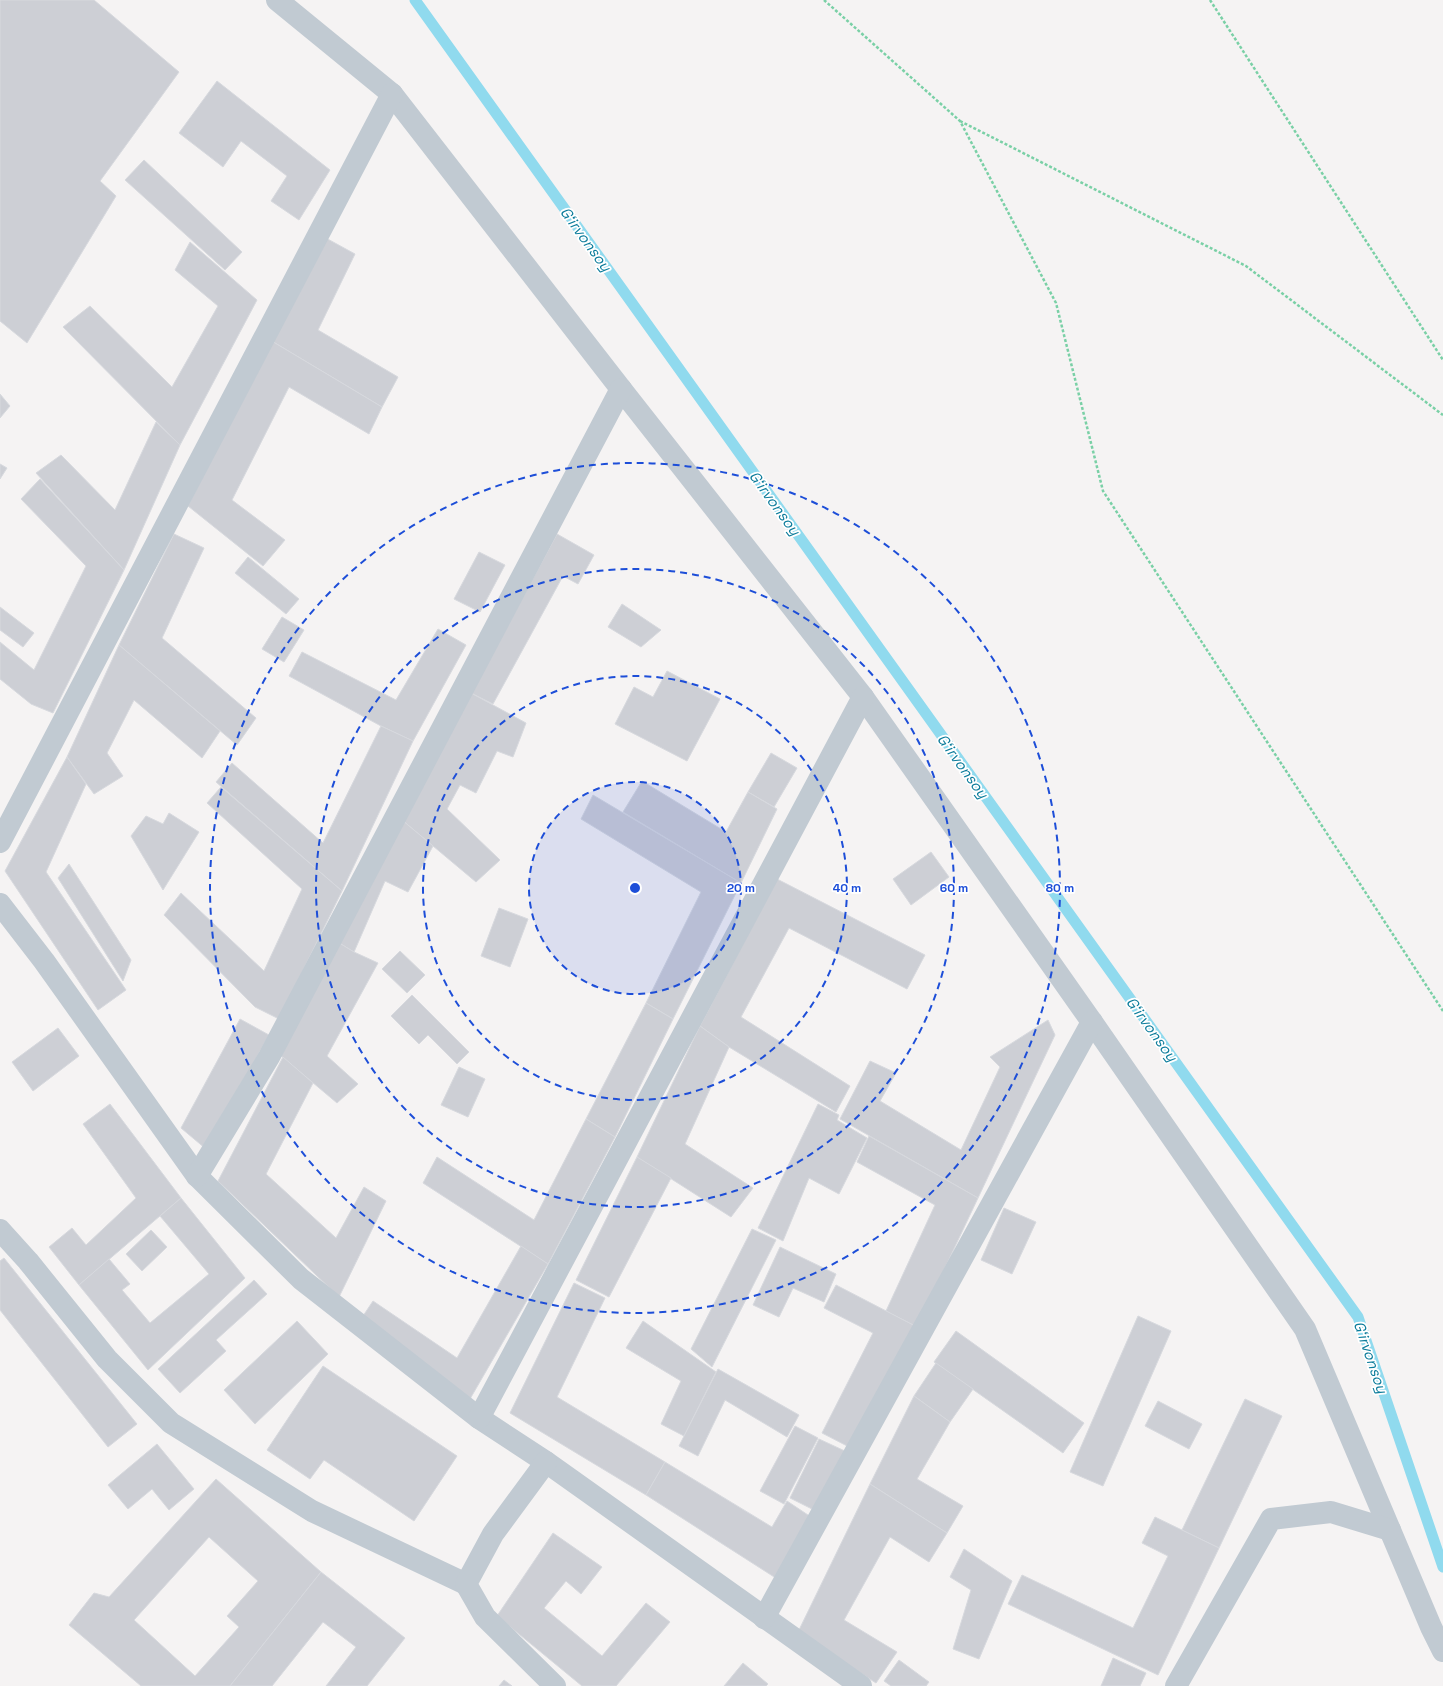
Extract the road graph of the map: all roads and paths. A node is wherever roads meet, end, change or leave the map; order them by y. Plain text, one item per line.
1 (277, 0) edge
2 (824, 0) edge
3 (1210, 0) edge
4 (392, 94) junction
5 (960, 121) junction
6 (1443, 360) edge
7 (621, 389) junction
8 (1443, 415) edge
9 (863, 697) junction
10 (0, 842) edge
11 (0, 904) edge
12 (1443, 1010) edge
13 (1092, 1022) junction
14 (197, 1176) junction
15 (0, 1230) edge
16 (479, 1418) junction
17 (546, 1462) junction
18 (1390, 1530) junction
19 (466, 1584) junction
20 (764, 1618) junction
21 (1443, 1650) edge
22 (555, 1686) edge
23 (861, 1686) edge
24 (1176, 1686) edge

1 - 4 street
2 - 5 path
3 - 6 path
4 - 7 street
4 - 10 street
5 - 8 path
5 - 12 path
7 - 9 street
7 - 14 street
9 - 13 street
9 - 16 street
11 - 14 street
13 - 18 street
13 - 20 street
14 - 16 street
15 - 19 street
16 - 17 street
17 - 19 street
17 - 20 street
18 - 21 street
18 - 24 street
19 - 22 street
20 - 23 street

